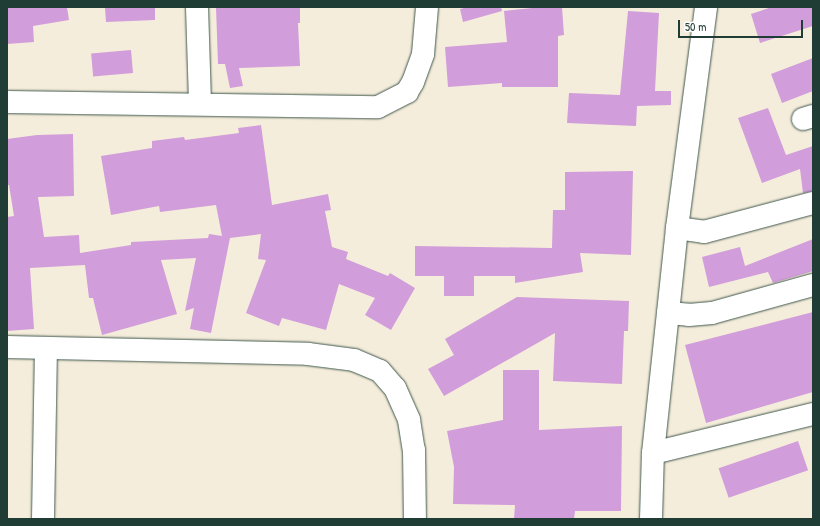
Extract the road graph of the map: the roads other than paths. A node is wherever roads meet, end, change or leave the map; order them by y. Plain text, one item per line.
1 (197, 7) edge
2 (427, 7) edge
3 (706, 7) edge
4 (7, 102) edge
5 (200, 104) junction
6 (813, 203) edge
7 (677, 228) junction
8 (813, 285) edge
9 (668, 313) junction
10 (7, 347) edge
11 (46, 348) junction
12 (813, 414) edge
13 (653, 453) junction
14 (43, 519) edge
15 (415, 519) edge
16 (651, 519) edge

1 - 5 street
2 - 5 street
3 - 7 street
4 - 5 street
6 - 7 street
7 - 9 street
8 - 9 street
9 - 13 street
10 - 11 street
11 - 14 street
11 - 15 street
12 - 13 street
13 - 16 street

